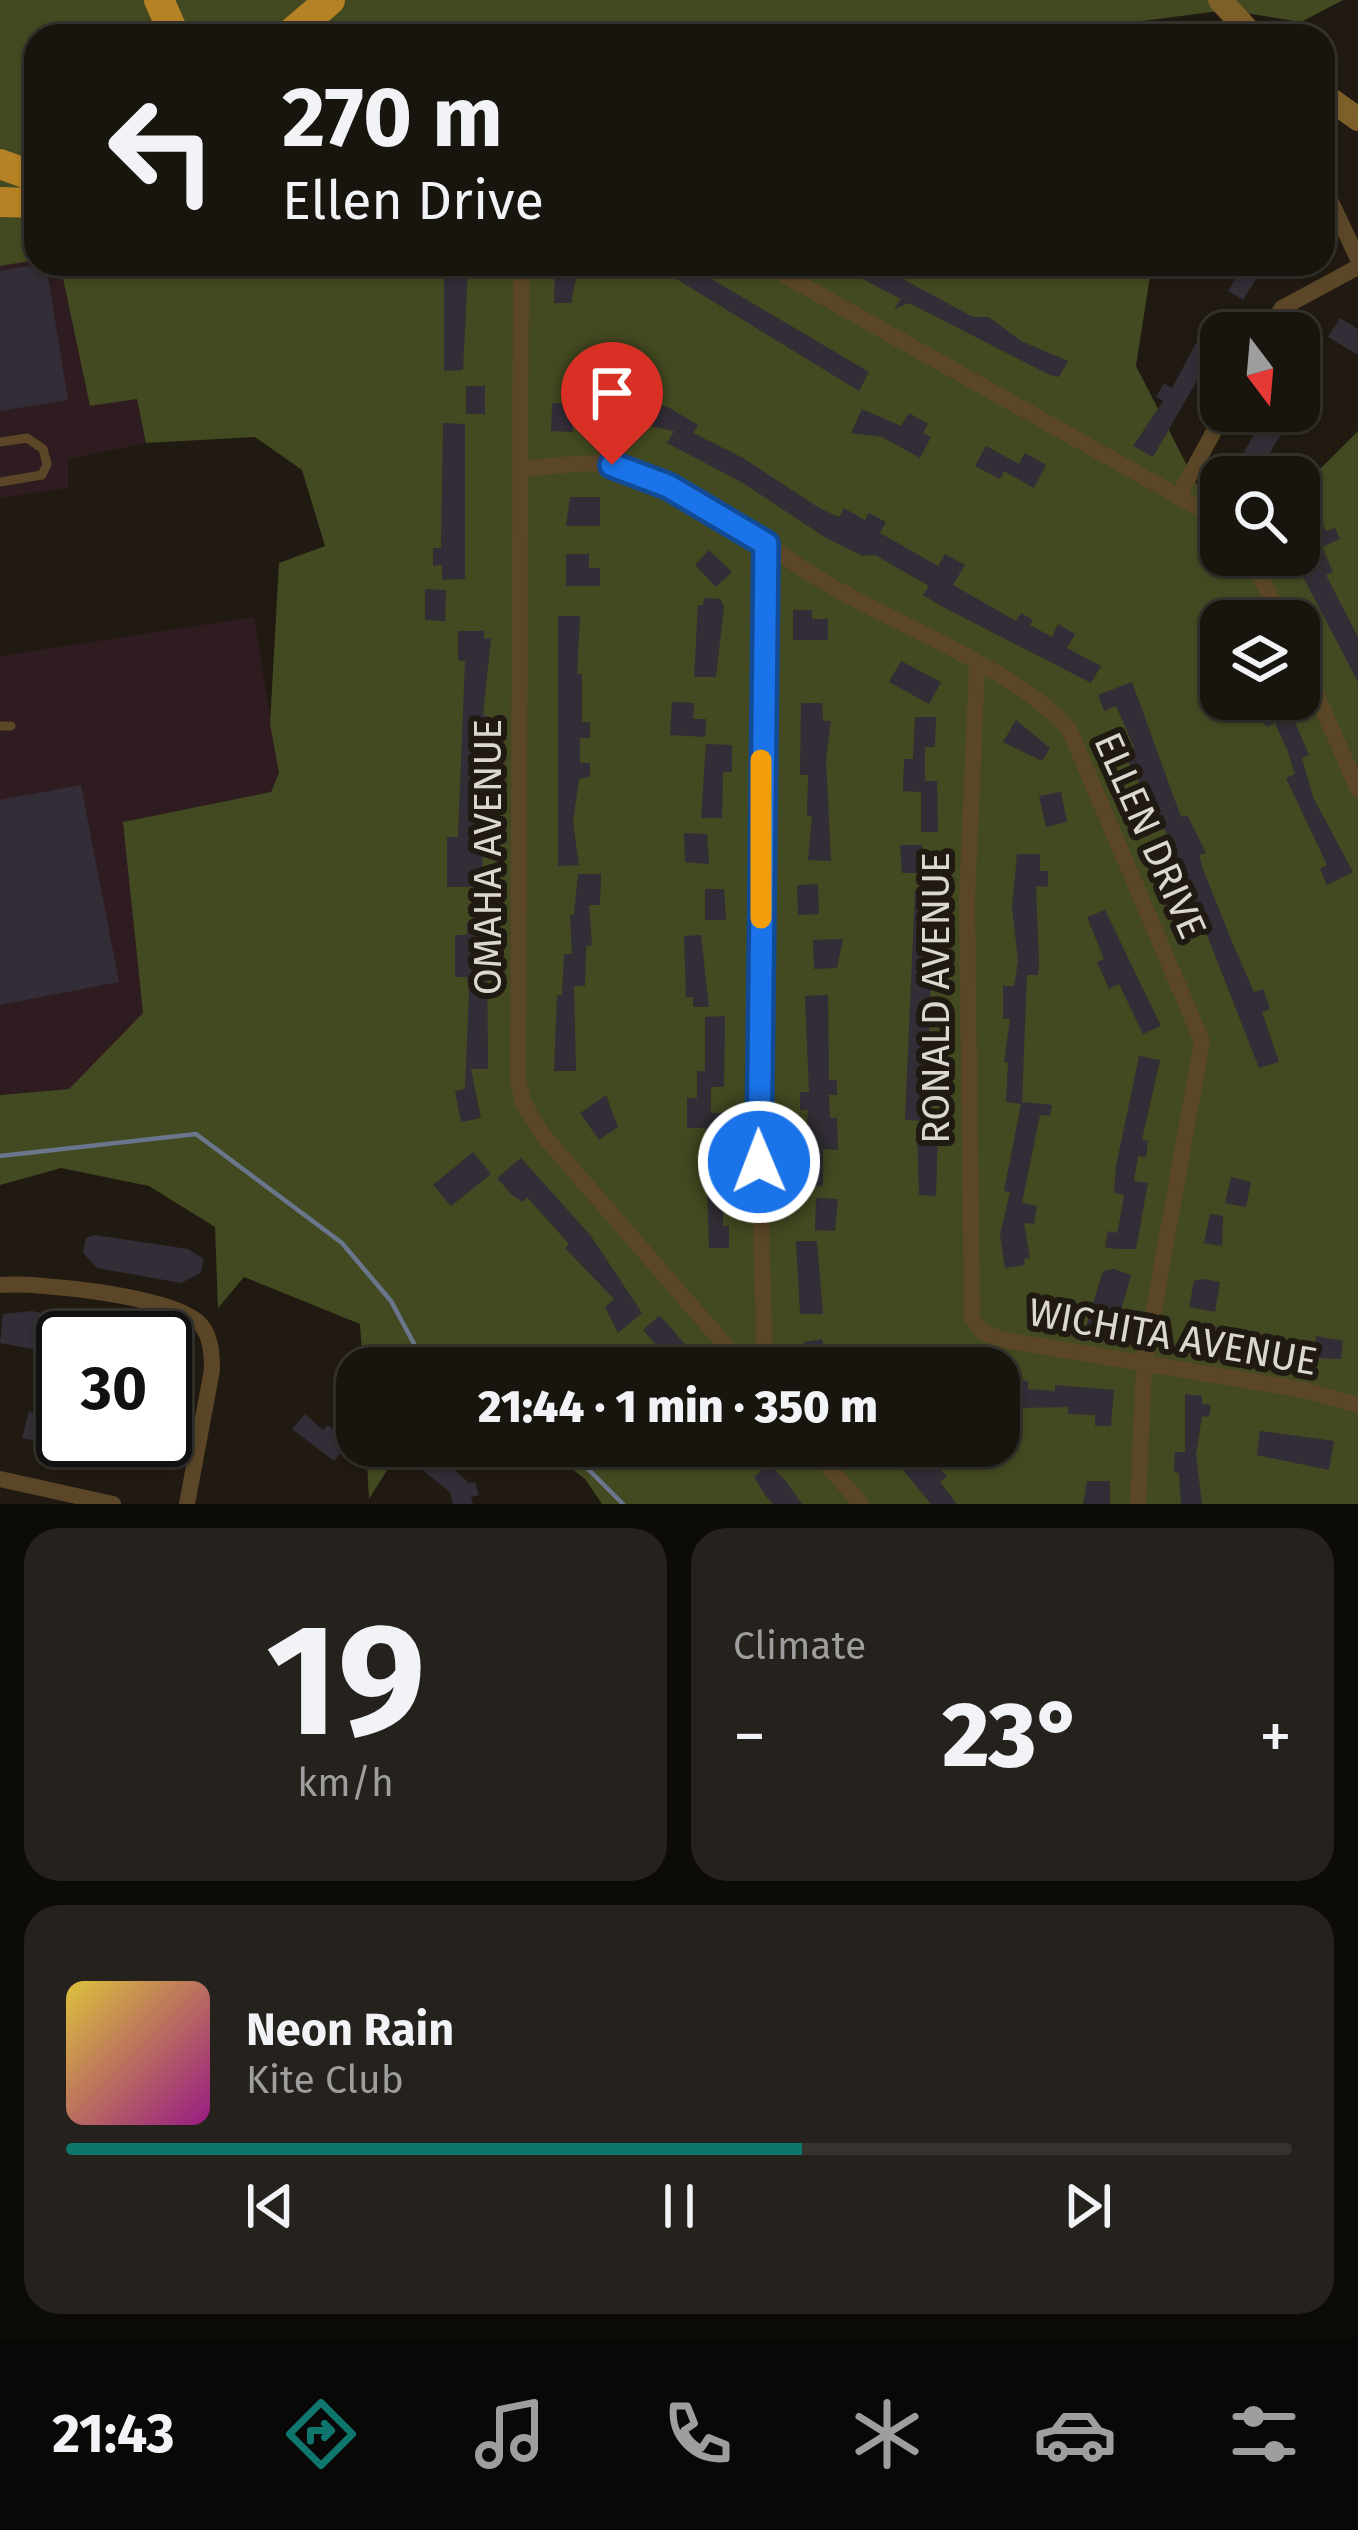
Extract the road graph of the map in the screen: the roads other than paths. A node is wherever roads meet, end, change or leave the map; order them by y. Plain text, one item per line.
1 (331, 0) edge
2 (1220, 0) edge
3 (302, 24) edge
4 (1242, 24) edge
5 (1335, 212) edge
6 (1358, 263) edge
7 (521, 276) edge
8 (787, 276) edge
9 (1279, 312) edge
10 (1213, 432) edge
11 (0, 442) edge
12 (522, 469) junction
13 (0, 482) edge
14 (1178, 496) junction
15 (1200, 511) edge
16 (766, 544) junction
17 (977, 666) junction
18 (1320, 703) edge
19 (1358, 789) edge
20 (0, 1286) edge
21 (979, 1327) joint
22 (727, 1347) edge
23 (763, 1347) edge
24 (1144, 1366) junction
25 (1358, 1405) edge
26 (830, 1467) edge
27 (0, 1479) edge
28 (113, 1504) edge
29 (187, 1504) edge
30 (861, 1504) edge
31 (1138, 1504) edge

1 - 3 highway
2 - 4 street
5 - 6 street
6 - 9 street
7 - 12 street, OMAHA AVENUE
8 - 14 street
10 - 14 street
11 - 13 lane
12 - 16 street, ELLEN DRIVE
12 - 22 street, OMAHA AVENUE
14 - 15 street
16 - 17 street, ELLEN DRIVE
16 - 23 street
17 - 21 street, RONALD AVENUE
17 - 24 street, ELLEN DRIVE
18 - 19 street
20 - 29 street
21 - 24 street, WICHITA AVENUE
24 - 25 street, WICHITA AVENUE
24 - 31 street, ELLEN DRIVE
26 - 30 street
27 - 28 street

